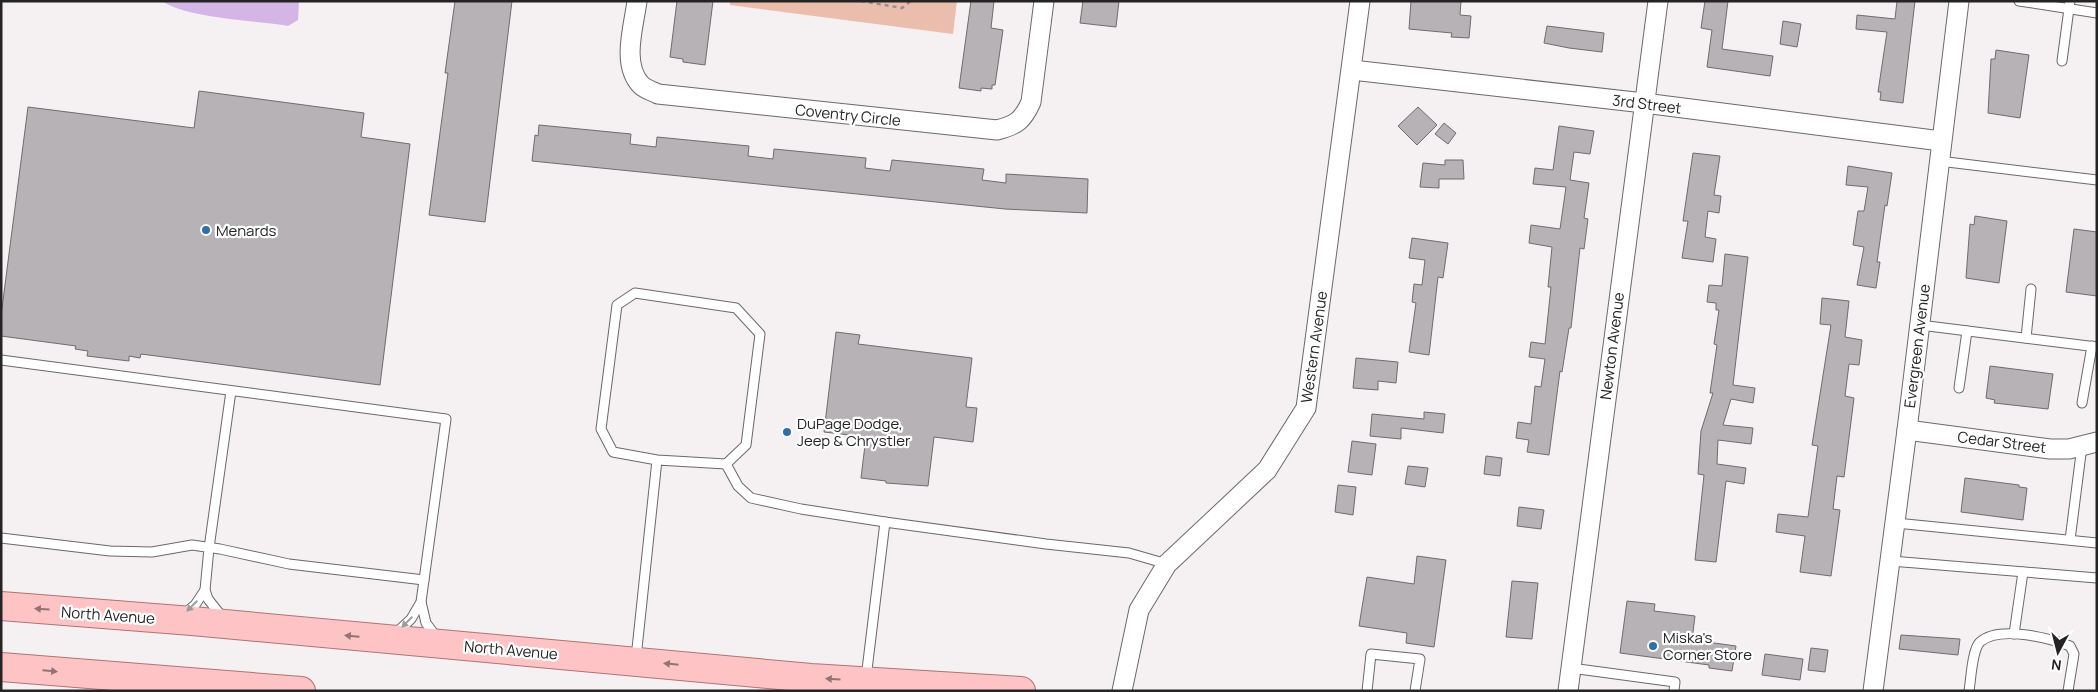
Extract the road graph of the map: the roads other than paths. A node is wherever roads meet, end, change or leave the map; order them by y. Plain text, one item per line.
1 (637, 1) edge
2 (1044, 1) edge
3 (1360, 1) edge
4 (1658, 1) edge
5 (1960, 1) edge
6 (2019, 1) edge
7 (2069, 5) edge
8 (2097, 13) edge
9 (2062, 62) dead end
10 (1352, 70) junction
11 (1644, 103) junction
12 (1941, 141) junction
13 (1939, 161) junction
14 (2097, 180) edge
15 (2031, 289) dead end
16 (1920, 325) junction
17 (1967, 330) junction
18 (2026, 338) junction
19 (2094, 347) edge
20 (1, 360) edge
21 (1958, 388) dead end
22 (231, 391) junction
23 (2082, 403) dead end
24 (1908, 430) junction
25 (2089, 444) edge
26 (657, 460) junction
27 (726, 464) junction
28 (885, 522) junction
29 (1896, 523) junction
30 (1, 538) edge
31 (2070, 540) junction
32 (2097, 543) edge
33 (209, 548) junction
34 (1891, 561) junction
35 (1166, 564) junction
36 (2023, 572) junction
37 (2097, 578) edge
38 (424, 580) junction
39 (205, 590) junction
40 (421, 602) junction
41 (1, 606) edge
42 (177, 620) junction
43 (228, 624) junction
44 (2014, 634) junction
45 (388, 639) junction
46 (442, 644) junction
47 (636, 661) junction
48 (1, 667) edge
49 (1571, 668) junction
50 (865, 681) junction
51 (227, 688) edge
52 (301, 691) edge
53 (1021, 691) edge
54 (1122, 691) edge
55 (1367, 691) edge
56 (1415, 691) edge
57 (1568, 691) edge
58 (1674, 691) edge
59 (1873, 691) edge
60 (1969, 691) edge
61 (2068, 691) edge

1 - 2 street, Coventry Circle
3 - 10 street, Western Avenue
4 - 11 street, Newton Avenue
5 - 12 street, Evergreen Avenue
6 - 7 lane
7 - 8 lane
7 - 9 lane
10 - 11 street, 3rd Street
10 - 35 street, Western Avenue
11 - 12 street, 3rd Street
11 - 49 street, Newton Avenue
12 - 13 street, Evergreen Avenue
13 - 14 lane
13 - 16 street, Evergreen Avenue
15 - 18 lane
16 - 17 lane
16 - 24 street, Evergreen Avenue
17 - 18 lane
17 - 21 lane
18 - 19 lane
19 - 23 lane
20 - 22 lane
22 - 33 lane
22 - 38 lane
24 - 25 street, Cedar Street
24 - 29 street, Evergreen Avenue
25 - 31 lane
26 - 27 lane
26 - 27 lane
26 - 47 lane
27 - 28 lane
28 - 35 lane
28 - 50 lane
29 - 31 lane
29 - 34 street, Evergreen Avenue
30 - 33 lane
31 - 32 lane
33 - 38 lane
33 - 39 lane
34 - 36 lane
34 - 59 street, Evergreen Avenue
35 - 54 street, Western Avenue
36 - 37 lane
36 - 44 lane
38 - 40 lane
39 -> 42 lane
39 - 43 lane
40 -> 45 lane
40 - 46 lane
42 -> 41 main road, North Avenue
42 - 43 main road, North Avenue
45 -> 43 main road, North Avenue
44 - 60 lane
44 - 61 lane
45 - 46 main road, North Avenue
46 - 47 main road, North Avenue
50 -> 47 main road, North Avenue
48 -> 51 main road
49 - 57 street, Newton Avenue
49 - 58 lane
50 - 53 main road, North Avenue
51 - 52 main road
55 - 56 lane

